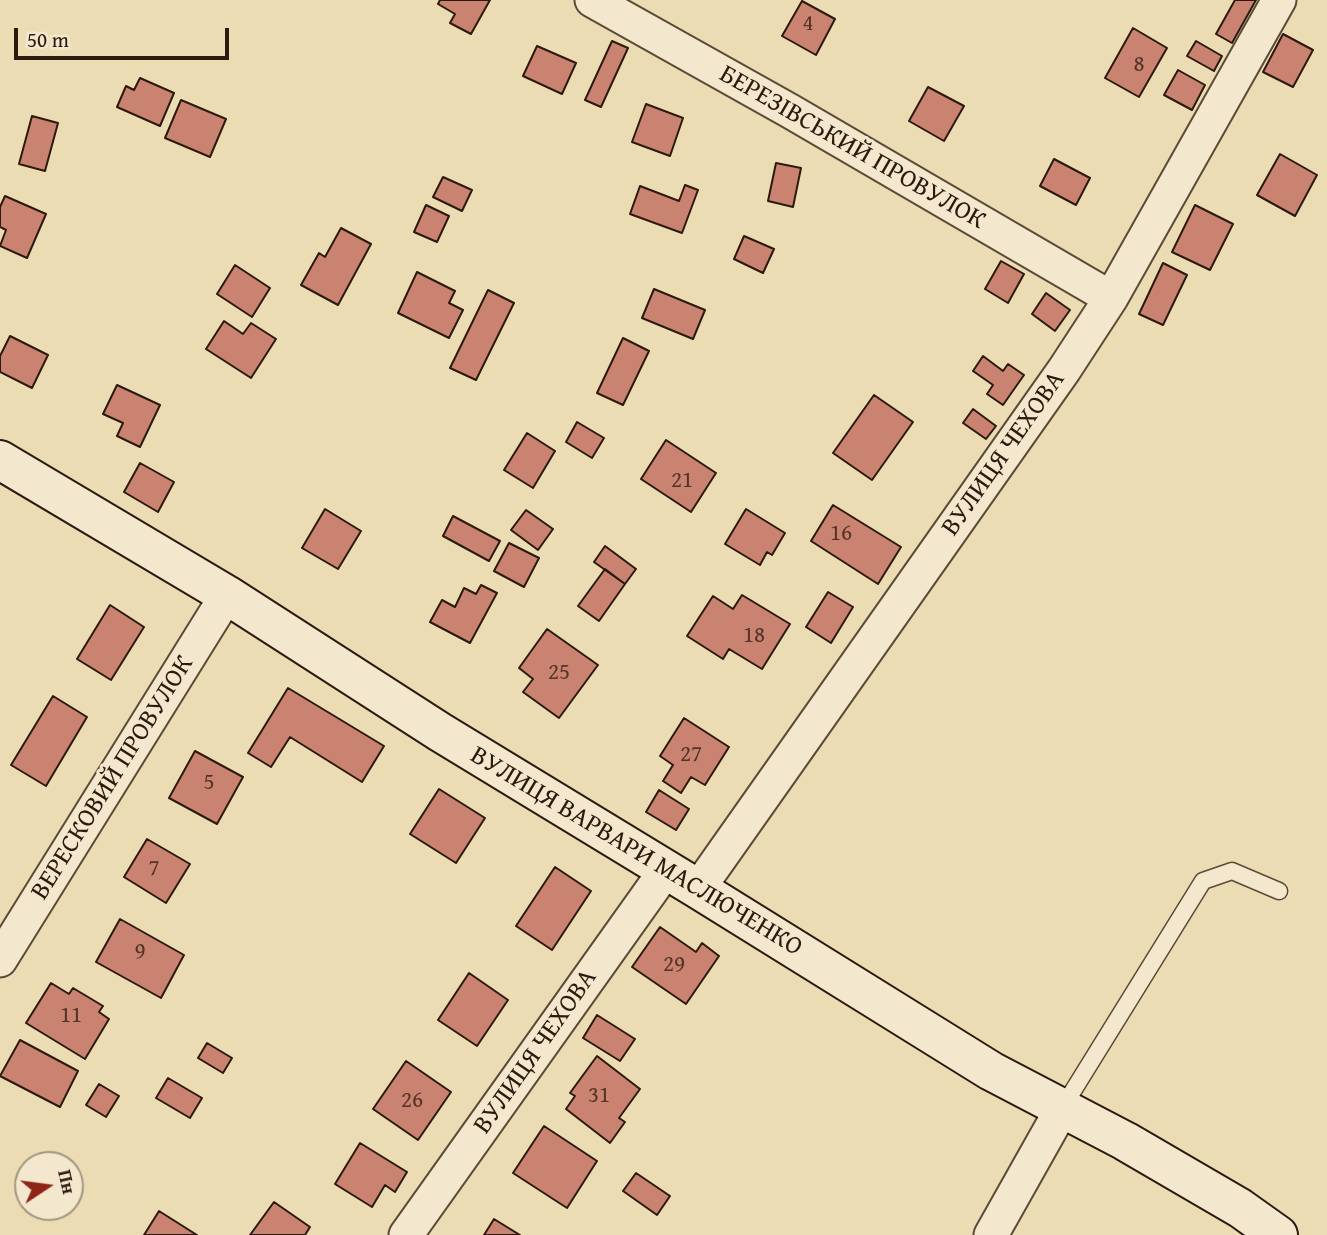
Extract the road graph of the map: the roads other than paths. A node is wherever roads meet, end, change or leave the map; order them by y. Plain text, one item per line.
1 (592, 0) edge
2 (1279, 0) edge
3 (1111, 298) junction
4 (0, 460) edge
5 (226, 595) junction
6 (682, 879) junction
7 (1279, 891) dead end
8 (0, 960) edge
9 (1063, 1107) junction
10 (406, 1235) edge
11 (991, 1235) edge
12 (1278, 1235) edge

1 - 3 street, БЕРЕЗІВСЬКИЙ ПРОВУЛОК
2 - 3 street, ВУЛИЦЯ ЧЕХОВА
3 - 6 street, ВУЛИЦЯ ЧЕХОВА
4 - 5 street, ВУЛИЦЯ ВАРВАРИ МАСЛЮЧЕНКО
5 - 6 street, ВУЛИЦЯ ВАРВАРИ МАСЛЮЧЕНКО
5 - 8 street, ВЕРЕСКОВИЙ ПРОВУЛОК
6 - 9 street, ВУЛИЦЯ ВАРВАРИ МАСЛЮЧЕНКО
6 - 10 street, ВУЛИЦЯ ЧЕХОВА
7 - 9 lane
9 - 11 street
9 - 12 street, ВУЛИЦЯ ВАРВАРИ МАСЛЮЧЕНКО

